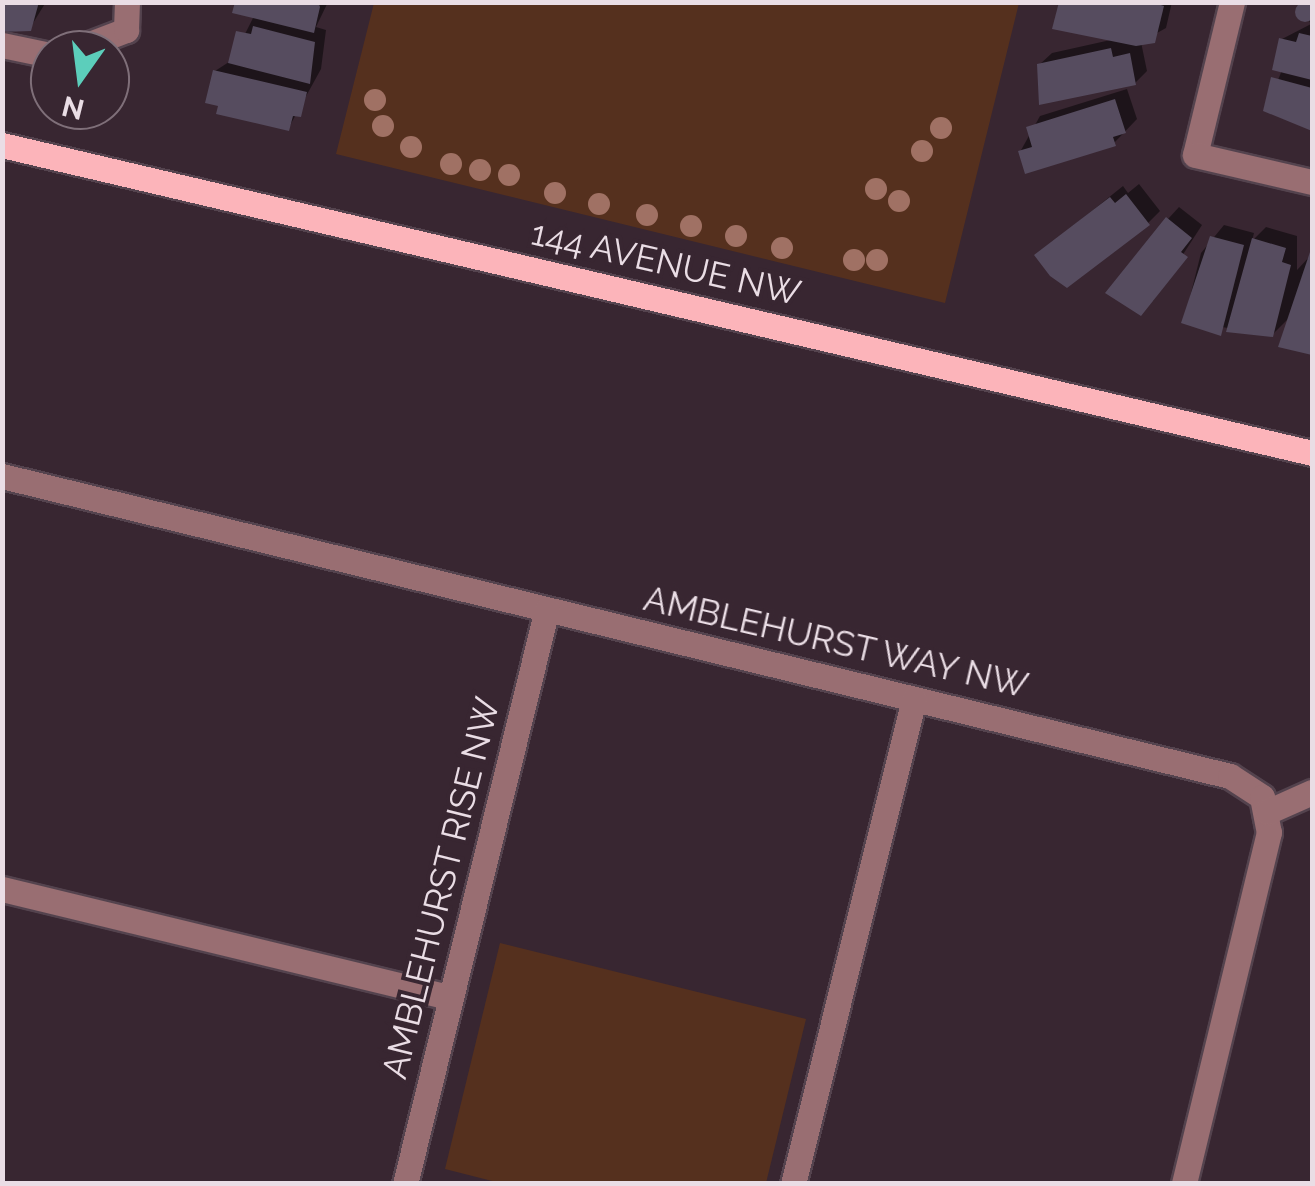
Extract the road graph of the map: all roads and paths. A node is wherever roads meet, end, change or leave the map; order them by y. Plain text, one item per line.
1 (127, 2) edge
2 (1232, 2) edge
3 (126, 30) edge
4 (2, 45) edge
5 (30, 51) edge
6 (2, 145) edge
7 (1312, 182) edge
8 (1312, 453) edge
9 (2, 476) edge
10 (547, 609) junction
11 (914, 700) junction
12 (1312, 792) edge
13 (1267, 812) junction
14 (2, 888) edge
15 (450, 998) junction
16 (404, 1184) edge
17 (794, 1184) edge
18 (1184, 1184) edge

1 - 3 street
2 - 7 street
4 - 5 street
6 - 8 main road, 144 AVENUE NW
9 - 10 street, AMBLEHURST WAY NW
10 - 11 street, AMBLEHURST WAY NW
10 - 15 street, AMBLEHURST RISE NW
11 - 13 street, AMBLEHURST WAY NW
11 - 17 street
12 - 13 street
13 - 18 street
14 - 15 street
15 - 16 street, AMBLEHURST RISE NW

